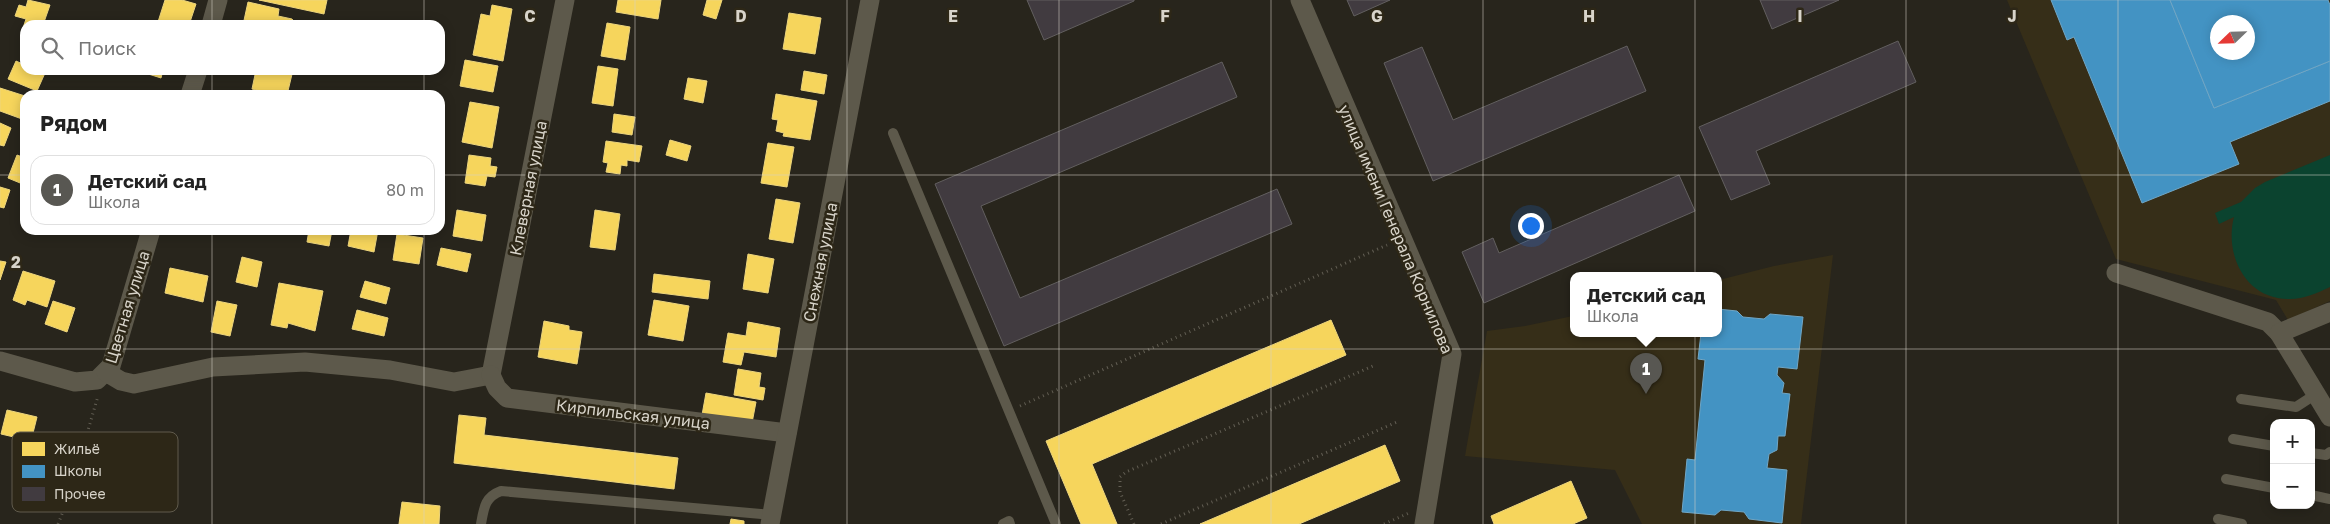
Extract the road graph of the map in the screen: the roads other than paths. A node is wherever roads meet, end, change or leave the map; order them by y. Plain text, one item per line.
1 (218, 0) edge
2 (565, 0) edge
3 (870, 0) edge
4 (1300, 0) edge
5 (212, 20) edge
6 (196, 75) edge
7 (192, 90) edge
8 (893, 133) dead end
9 (150, 235) edge
10 (2116, 273) dead end
11 (2330, 312) edge
12 (2278, 333) junction
13 (0, 361) edge
14 (102, 376) junction
15 (491, 376) junction
16 (2316, 394) junction
17 (2241, 399) dead end
18 (2330, 417) edge
19 (787, 432) junction
20 (2234, 439) dead end
21 (2270, 445) edge
22 (2330, 452) edge
23 (2315, 454) edge
24 (2226, 479) dead end
25 (2270, 487) edge
26 (2315, 496) edge
27 (2330, 499) edge
28 (1418, 518) edge
29 (771, 519) edge
30 (2218, 519) dead end
31 (482, 524) edge
32 (1003, 524) edge
33 (1010, 524) edge
34 (1056, 524) edge
35 (2242, 524) edge

1 - 5 street
2 - 15 street, Клеверная улица
3 - 19 street, Снежная улица
4 - 28 street, улица имени Генерала Корнилова
6 - 7 street
8 - 34 lane
9 - 14 street, Цветная улица
10 - 12 street
11 - 12 street
12 - 16 street
13 - 14 street
14 - 15 street
15 - 19 street, Кирпильская улица
16 - 17 lane
16 - 18 street
19 - 29 street, Снежная улица
20 - 21 lane
22 - 23 lane
24 - 25 lane
26 - 27 lane
29 - 31 lane
30 - 35 lane
32 - 33 lane

